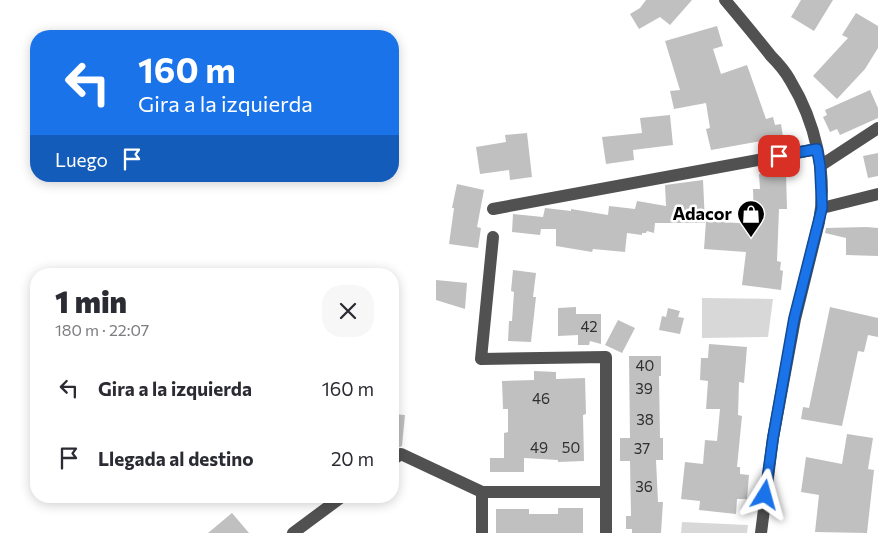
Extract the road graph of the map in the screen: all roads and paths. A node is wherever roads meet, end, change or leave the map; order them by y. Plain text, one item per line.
1 (725, 0) edge
2 (878, 128) edge
3 (817, 149) junction
4 (820, 166) junction
5 (878, 194) edge
6 (822, 208) junction
7 (493, 209) dead end
8 (493, 237) dead end
9 (399, 456) edge
10 (482, 492) junction
11 (606, 492) junction
12 (334, 503) edge
13 (293, 533) edge
14 (482, 533) edge
15 (606, 533) edge
16 (760, 533) edge

1 - 3 street
2 - 4 street
3 - 4 street
3 - 7 street
4 - 6 street
5 - 6 street
6 - 16 street
8 - 11 street
9 - 10 street
10 - 11 street
10 - 14 street
11 - 15 street
12 - 13 street

